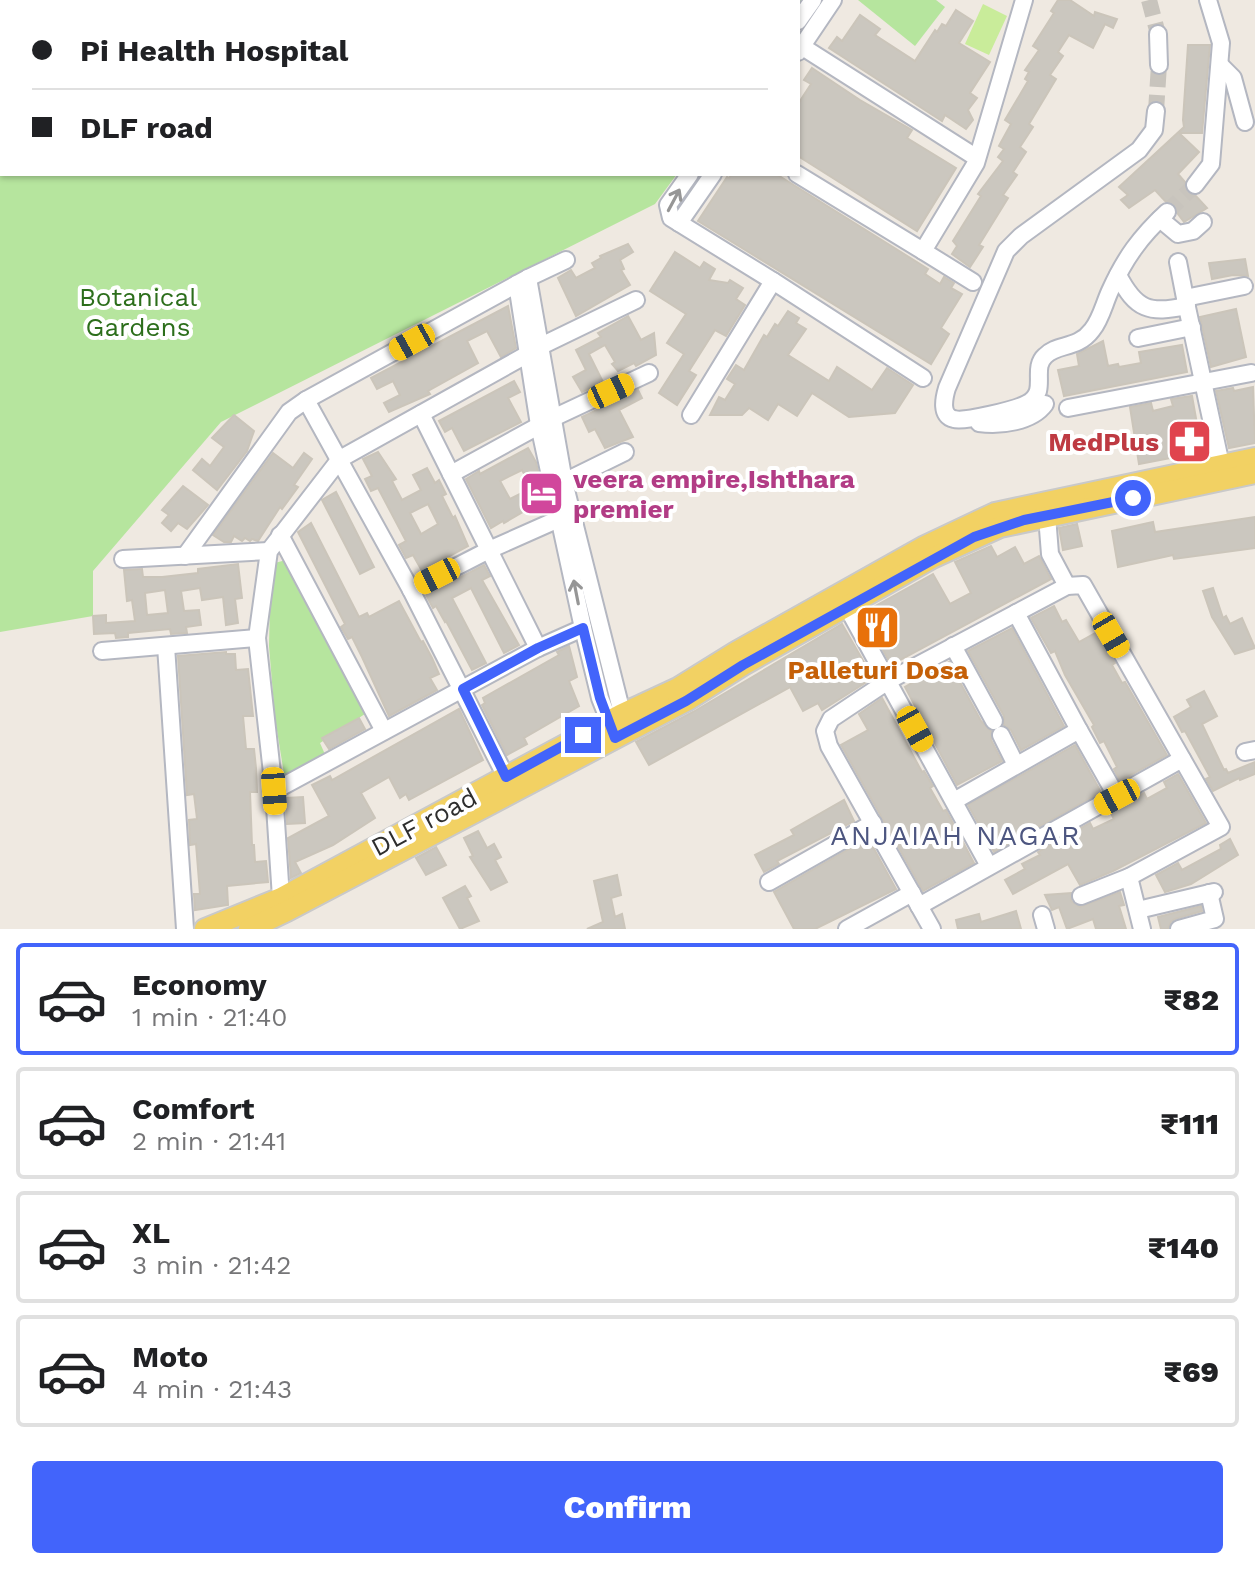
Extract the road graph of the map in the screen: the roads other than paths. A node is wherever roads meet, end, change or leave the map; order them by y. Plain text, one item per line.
1 (813, 0) edge
2 (833, 0) edge
3 (1024, 0) edge
4 (1208, 0) edge
5 (800, 18) edge
6 (1158, 34) tunnel mouth
7 (800, 47) edge
8 (800, 49) edge
9 (1159, 65) tunnel mouth
10 (1220, 65) junction
11 (1156, 111) tunnel mouth
12 (1245, 122) dead end
13 (977, 158) junction
14 (689, 176) edge
15 (712, 176) edge
16 (800, 176) edge
17 (1195, 185) tunnel mouth
18 (1203, 222) dead end
19 (679, 223) junction
20 (923, 251) junction
21 (566, 260) dead end
22 (1178, 262) dead end
23 (1118, 275) junction
24 (523, 281) junction
25 (773, 281) junction
26 (973, 282) dead end
27 (1244, 286) dead end
28 (636, 300) dead end
29 (1186, 302) junction
30 (1192, 327) junction
31 (1138, 338) dead end
32 (534, 350) junction
33 (649, 373) dead end
34 (1251, 373) dead end
35 (923, 378) dead end
36 (1204, 382) junction
37 (306, 400) junction
38 (1045, 404) dead end
39 (1068, 408) dead end
40 (421, 414) junction
41 (691, 415) dead end
42 (962, 420) junction
43 (546, 422) junction
44 (625, 452) dead end
45 (1255, 458) edge
46 (340, 459) junction
47 (1221, 465) junction
48 (1255, 473) edge
49 (451, 474) junction
50 (564, 482) junction
51 (1047, 516) junction
52 (561, 518) junction
53 (280, 535) junction
54 (489, 550) junction
55 (269, 551) junction
56 (185, 556) junction
57 (123, 559) dead end
58 (1067, 586) junction
59 (411, 590) junction
60 (847, 607) junction
61 (1016, 613) junction
62 (583, 628) junction
63 (257, 638) junction
64 (166, 646) junction
65 (953, 646) junction
66 (538, 648) junction
67 (102, 651) dead end
68 (888, 681) junction
69 (463, 689) junction
70 (618, 726) junction
71 (1079, 730) junction
72 (384, 731) junction
73 (1182, 759) junction
74 (1016, 765) junction
75 (506, 777) junction
76 (274, 791) junction
77 (1117, 797) junction
78 (954, 801) junction
79 (873, 823) junction
80 (989, 866) junction
81 (1129, 877) junction
82 (769, 882) dead end
83 (1212, 891) junction
84 (1081, 896) dead end
85 (281, 898) junction
86 (915, 899) junction
87 (1138, 910) junction
88 (185, 929) edge
89 (205, 929) edge
90 (249, 929) edge
91 (847, 929) edge
92 (932, 929) edge
93 (1142, 929) edge
94 (1179, 929) edge
95 (1223, 929) edge

1 - 5 street
2 - 7 street
3 - 13 street
4 - 10 street
6 - 9 street
8 - 13 street
10 - 12 street
10 - 17 street
11 - 42 street
13 - 20 street
19 -> 14 street
15 - 19 street
16 - 20 street
18 - 23 street
19 - 25 street
20 - 26 street
21 - 24 street
22 - 29 street
23 - 29 street
23 - 42 street
24 - 32 street
24 - 37 street
25 - 35 street
25 - 41 street
27 - 29 street
28 - 32 street
29 - 30 street
30 - 31 street
30 - 36 street
32 - 40 street
32 - 43 street
33 - 43 street
34 - 36 street
36 - 39 street
36 - 47 street
37 - 46 street
37 - 56 street
38 - 42 street
40 - 46 street
40 - 49 street
43 - 49 street
43 - 50 street
43 - 52 street
44 - 50 street
45 - 47 main road, DLF road
46 - 53 street
46 - 59 street
47 - 70 main road, DLF road
48 - 51 main road
49 - 54 street
50 - 70 street
51 - 58 street
51 - 60 main road
52 - 54 street
62 -> 52 street
53 - 55 street
53 - 72 street
54 - 59 street
54 - 66 street
55 - 56 street
55 - 63 street
56 - 57 street
58 - 61 street
58 - 73 street
59 - 69 street
60 - 68 street
60 - 70 main road
61 - 65 street
61 - 71 street
62 - 66 street
62 - 70 street
63 - 64 street
63 - 76 street
64 - 67 street
64 - 88 street
65 - 68 street
65 - 74 street
66 - 69 street
68 - 78 street
68 - 79 street
69 - 72 street
69 - 75 street
70 - 75 main road, DLF road
70 - 90 main road
71 - 74 street
71 - 77 street
72 - 76 street
73 - 77 street
73 - 81 street
74 - 78 street
75 - 85 main road, DLF road
76 - 85 street
77 - 80 street
78 - 80 street
79 - 82 street
79 - 86 street
80 - 86 street
81 - 84 street
81 - 87 street
83 - 87 street
83 - 94 street
83 - 95 street
85 - 89 main road, DLF road
86 - 91 street
86 - 92 street
87 - 93 street

